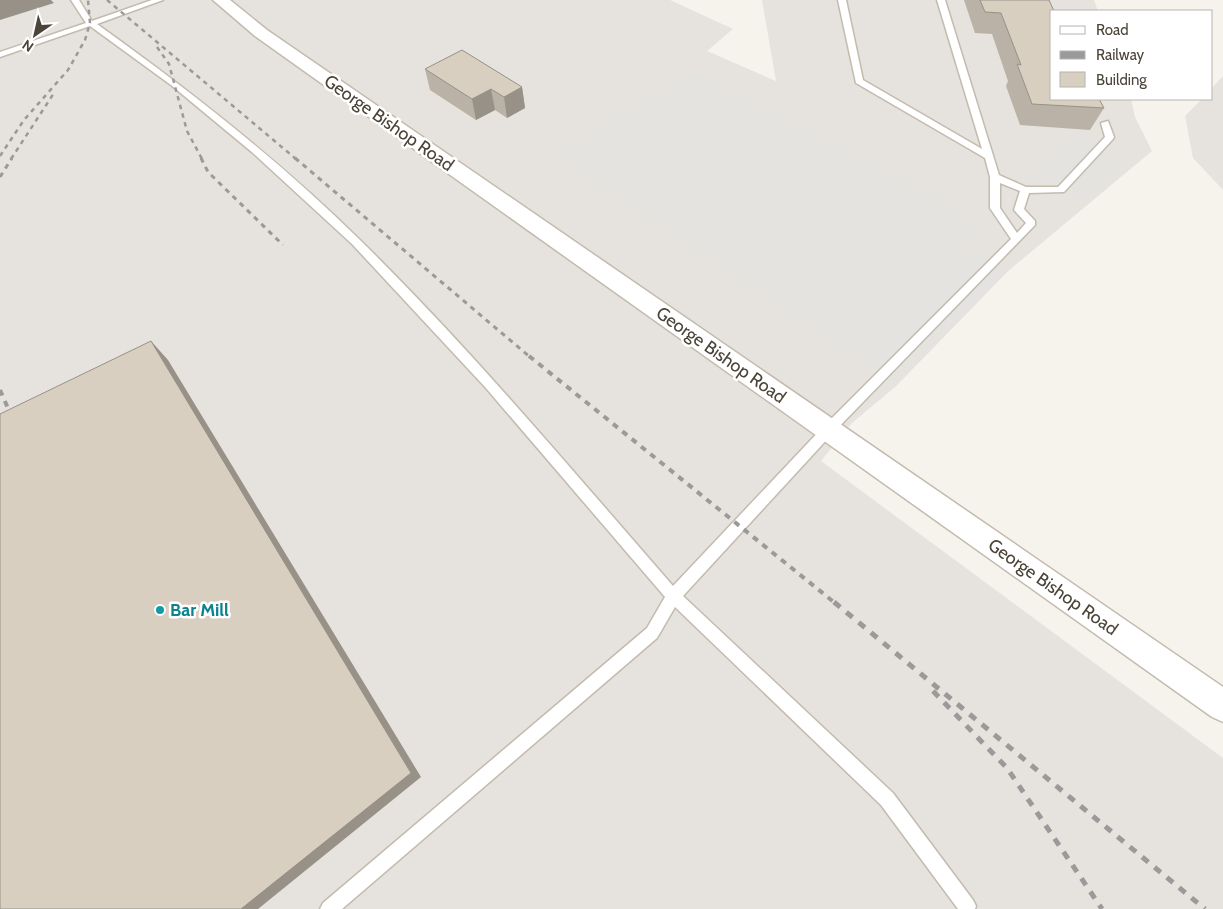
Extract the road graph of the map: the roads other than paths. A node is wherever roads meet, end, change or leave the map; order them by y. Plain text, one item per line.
1 (75, 0) edge
2 (159, 0) edge
3 (222, 0) edge
4 (842, 0) edge
5 (941, 0) edge
6 (90, 23) junction
7 (0, 55) edge
8 (1106, 124) dead end
9 (988, 156) junction
10 (995, 177) junction
11 (1025, 190) junction
12 (1016, 240) junction
13 (828, 430) junction
14 (673, 596) junction
15 (1223, 706) edge
16 (967, 906) dead end
17 (329, 909) edge

1 - 6 lane
2 - 6 lane
3 - 13 street, George Bishop Road
4 - 9 lane
5 - 9 lane
6 - 7 lane
6 - 14 lane
8 - 11 lane
9 - 10 lane
10 - 11 lane
10 - 12 lane
11 - 12 lane
12 - 13 lane
13 - 14 lane
13 - 15 street, George Bishop Road
14 - 16 lane
14 - 17 lane

